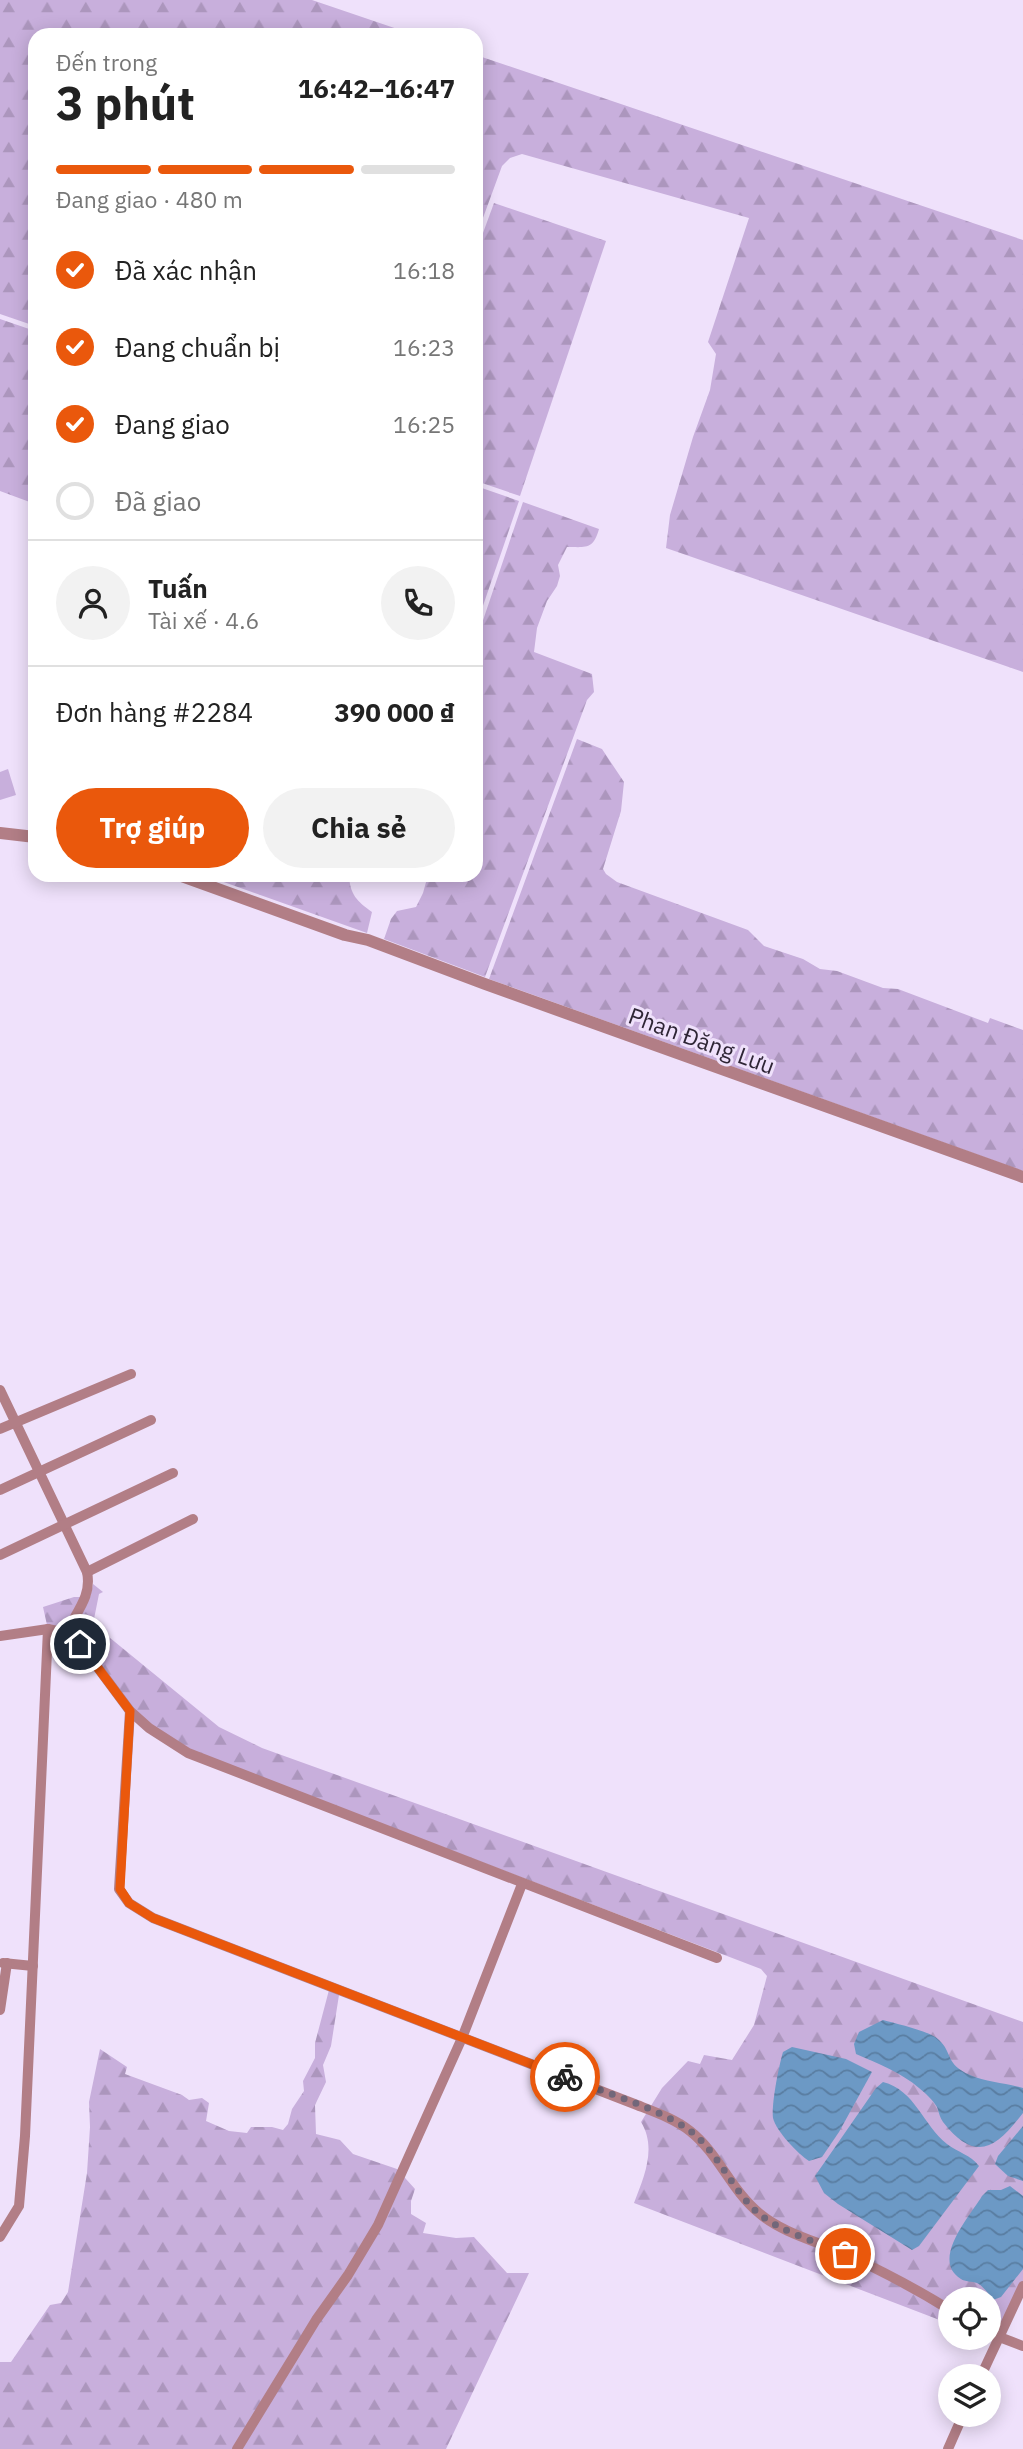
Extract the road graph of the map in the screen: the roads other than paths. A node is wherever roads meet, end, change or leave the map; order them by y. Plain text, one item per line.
1 (0, 826) edge
2 (28, 828) edge
3 (0, 833) edge
4 (28, 836) edge
5 (198, 882) edge
6 (217, 882) edge
7 (368, 940) junction
8 (1023, 1177) edge
9 (131, 1374) dead end
10 (0, 1390) edge
11 (151, 1420) dead end
12 (15, 1423) junction
13 (0, 1429) edge
14 (38, 1473) junction
15 (173, 1473) dead end
16 (0, 1490) edge
17 (193, 1519) dead end
18 (63, 1526) junction
19 (0, 1555) edge
20 (87, 1572) junction
21 (48, 1629) junction
22 (66, 1633) junction
23 (0, 1636) edge
24 (130, 1711) junction
25 (522, 1884) junction
26 (717, 1958) dead end
27 (4, 1963) edge
28 (33, 1966) junction
29 (0, 2010) edge
30 (461, 2038) junction
31 (0, 2236) edge
32 (1023, 2286) edge
33 (938, 2303) edge
34 (1001, 2324) edge
35 (1001, 2338) edge
36 (1023, 2346) edge
37 (958, 2427) edge
38 (237, 2449) edge
39 (948, 2449) edge

1 - 2 street
3 - 4 street
5 - 7 street
6 - 7 street
7 - 8 street, Phan Đăng Lưu
9 - 12 street
10 - 12 street
11 - 14 street
12 - 13 street
12 - 14 street
14 - 16 street
14 - 18 street
15 - 18 street
17 - 20 street
18 - 19 street
18 - 20 street
20 - 22 street
21 - 22 street
21 - 23 street
21 - 28 street
22 - 24 street
24 - 25 street
24 - 30 street
25 - 26 street
25 - 30 street
27 - 28 street
27 - 29 street
28 - 31 street
30 - 33 street
30 - 38 street
32 - 34 street
35 - 36 street
37 - 39 street

